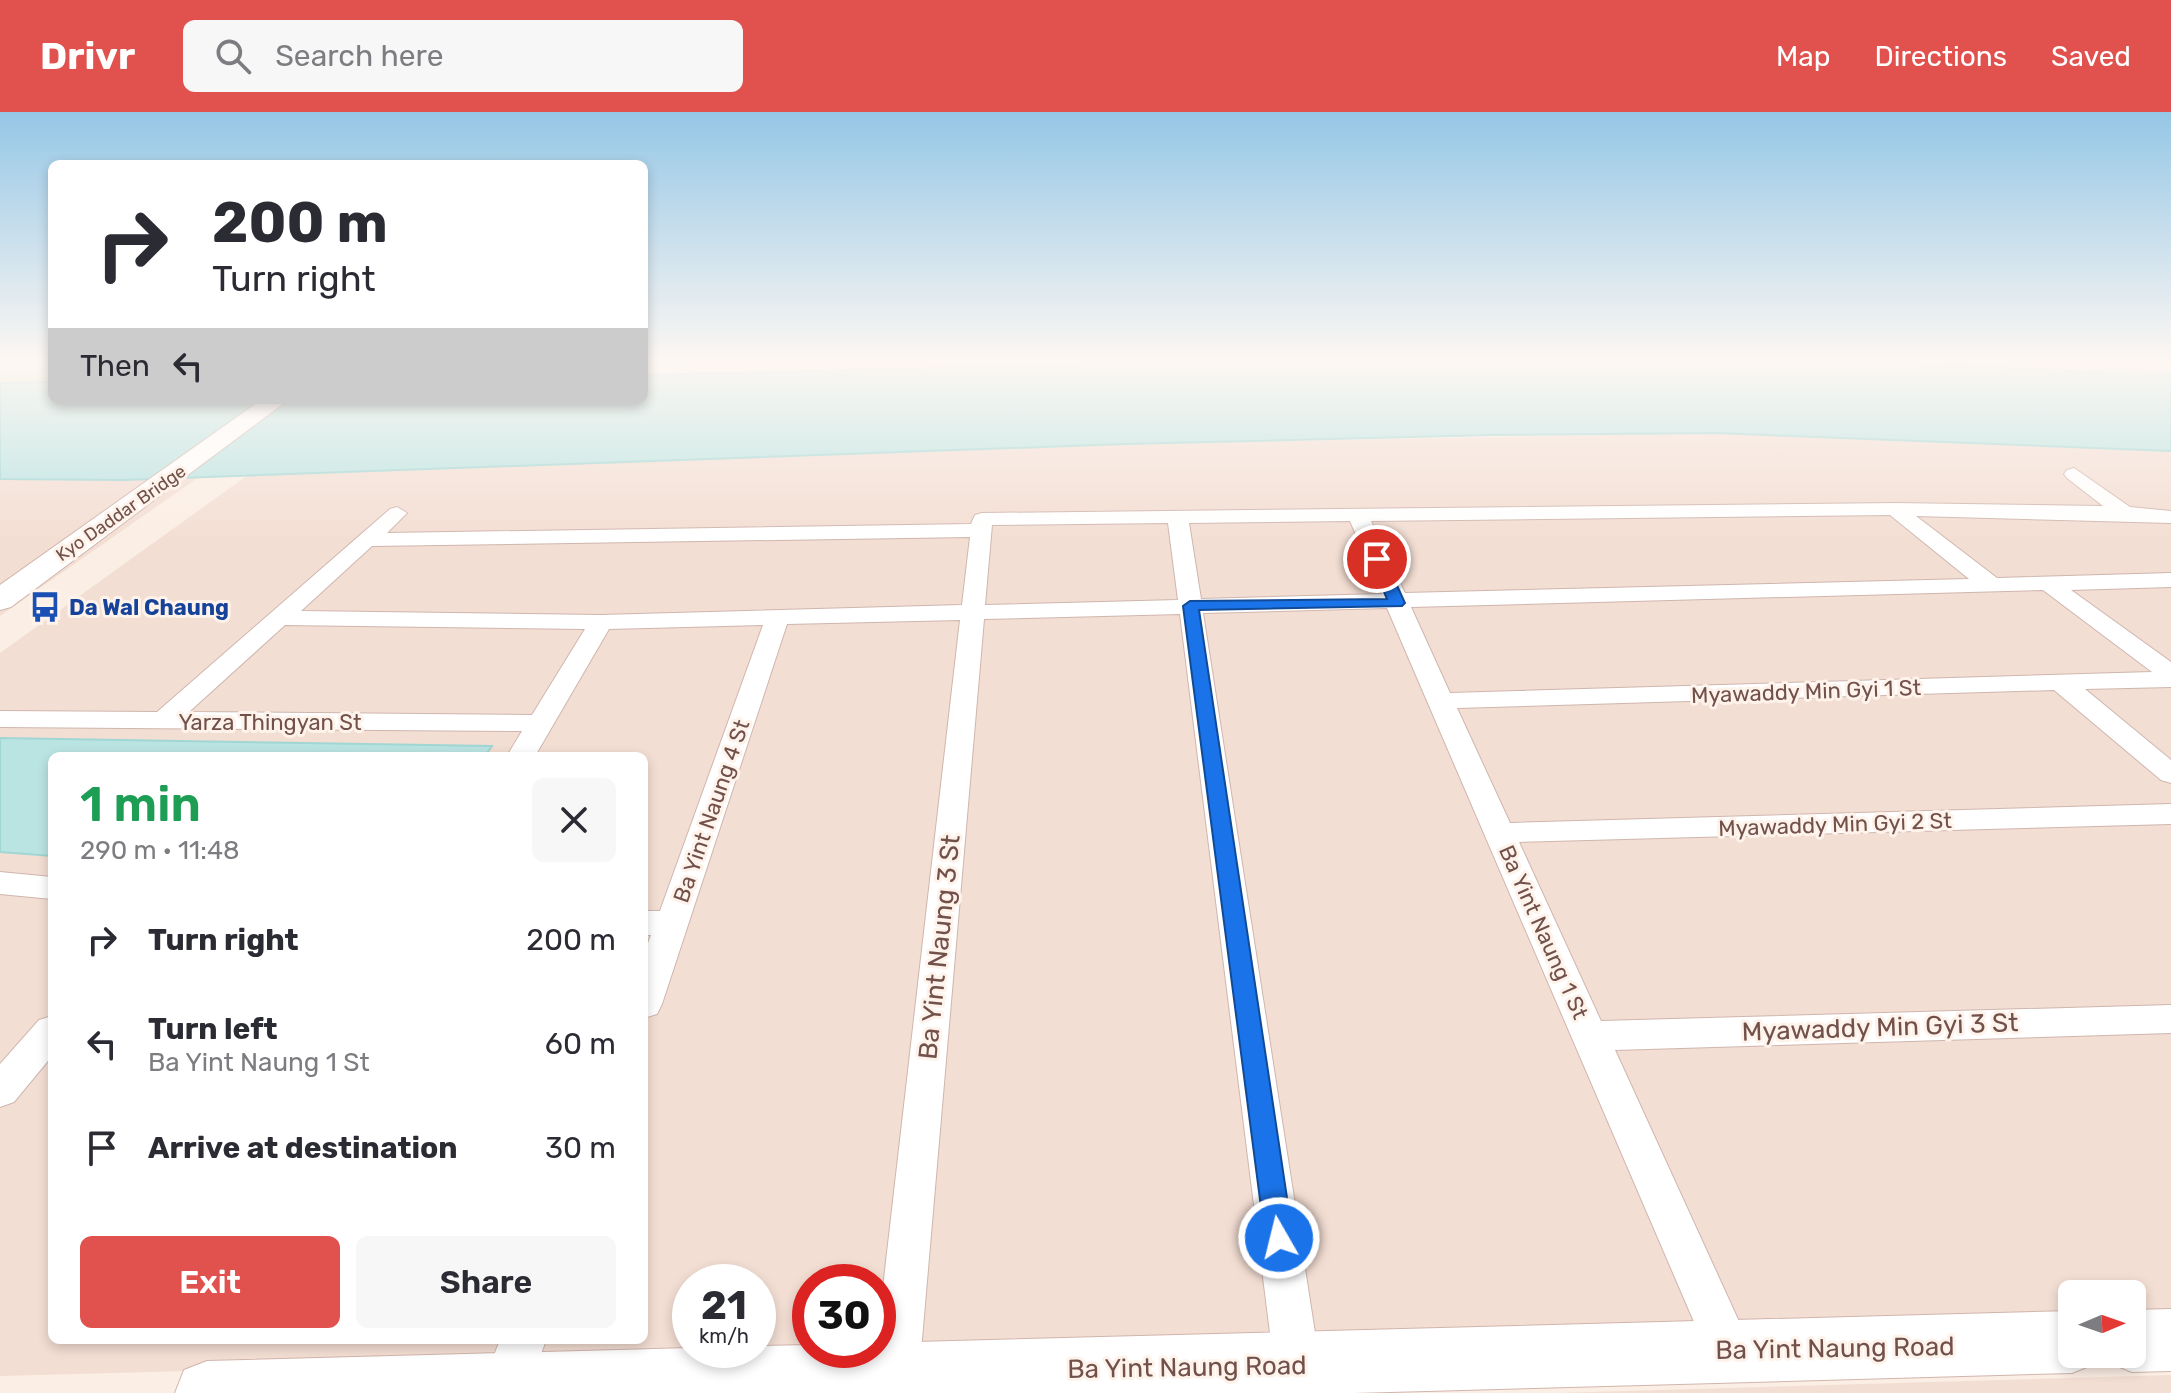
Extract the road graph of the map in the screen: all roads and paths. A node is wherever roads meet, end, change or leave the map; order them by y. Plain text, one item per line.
1 (246, 422) edge
2 (2074, 474) dead end
3 (1895, 509) junction
4 (397, 513) dead end
5 (2124, 513) junction
6 (1358, 515) junction
7 (1178, 517) junction
8 (2171, 517) edge
9 (982, 524) junction
10 (367, 540) junction
11 (2171, 580) edge
12 (2049, 584) junction
13 (1993, 586) junction
14 (2, 598) edge
15 (1397, 603) junction
16 (1190, 606) junction
17 (973, 611) junction
18 (279, 618) junction
19 (777, 618) junction
20 (601, 622) junction
21 (2171, 676) edge
22 (2062, 684) junction
23 (1441, 701) junction
24 (0, 719) edge
25 (163, 721) junction
26 (540, 723) junction
27 (523, 752) edge
28 (2171, 774) edge
29 (2171, 814) edge
30 (1499, 833) junction
31 (0, 883) edge
32 (48, 888) edge
33 (659, 923) edge
34 (648, 982) edge
35 (2171, 1019) edge
36 (48, 1035) edge
37 (1590, 1036) junction
38 (0, 1091) edge
39 (2171, 1340) edge
40 (2146, 1341) edge
41 (2058, 1342) edge
42 (1729, 1350) junction
43 (1297, 1365) junction
44 (511, 1372) edge
45 (896, 1374) junction
46 (1586, 1374) edge
47 (207, 1393) edge

1 - 14 main road, Kyo Daddar Bridge
2 - 5 street
3 - 5 street
3 - 6 street
3 - 13 street
4 - 10 street
5 - 8 street
6 - 7 street
6 - 15 street, Ba Yint Naung 1 St
7 - 9 street
7 - 16 street
9 - 10 street
9 - 17 street, Ba Yint Naung 3 St
10 - 18 street
11 - 12 street
12 - 13 street
12 - 21 street
13 - 15 street
15 - 16 street
15 - 23 street, Ba Yint Naung 1 St
16 - 17 street
16 - 43 street
17 - 19 street
17 - 45 street, Ba Yint Naung 3 St
18 - 20 street
18 - 25 street
19 - 20 street
19 - 33 street, Ba Yint Naung 4 St
20 - 26 street
21 - 22 street, Myawaddy Min Gyi 1 St
22 - 23 street, Myawaddy Min Gyi 1 St
22 - 28 street
23 - 30 street, Ba Yint Naung 1 St
24 - 25 street, Yarza Thingyan St
25 - 26 street, Yarza Thingyan St
26 - 27 street
29 - 30 street, Myawaddy Min Gyi 2 St
30 - 37 street, Ba Yint Naung 1 St
31 - 32 street
33 - 34 street, Ba Yint Naung 4 St
35 - 37 street, Myawaddy Min Gyi 3 St
36 - 38 street
37 - 42 street, Ba Yint Naung 1 St
39 - 40 main road
41 - 42 main road, Ba Yint Naung Road
42 - 46 main road, Ba Yint Naung Road
43 - 45 main road, Ba Yint Naung Road
43 - 46 main road, Ba Yint Naung Road
44 - 45 main road, Ba Yint Naung Road
44 - 47 main road, Ba Yint Naung Road

